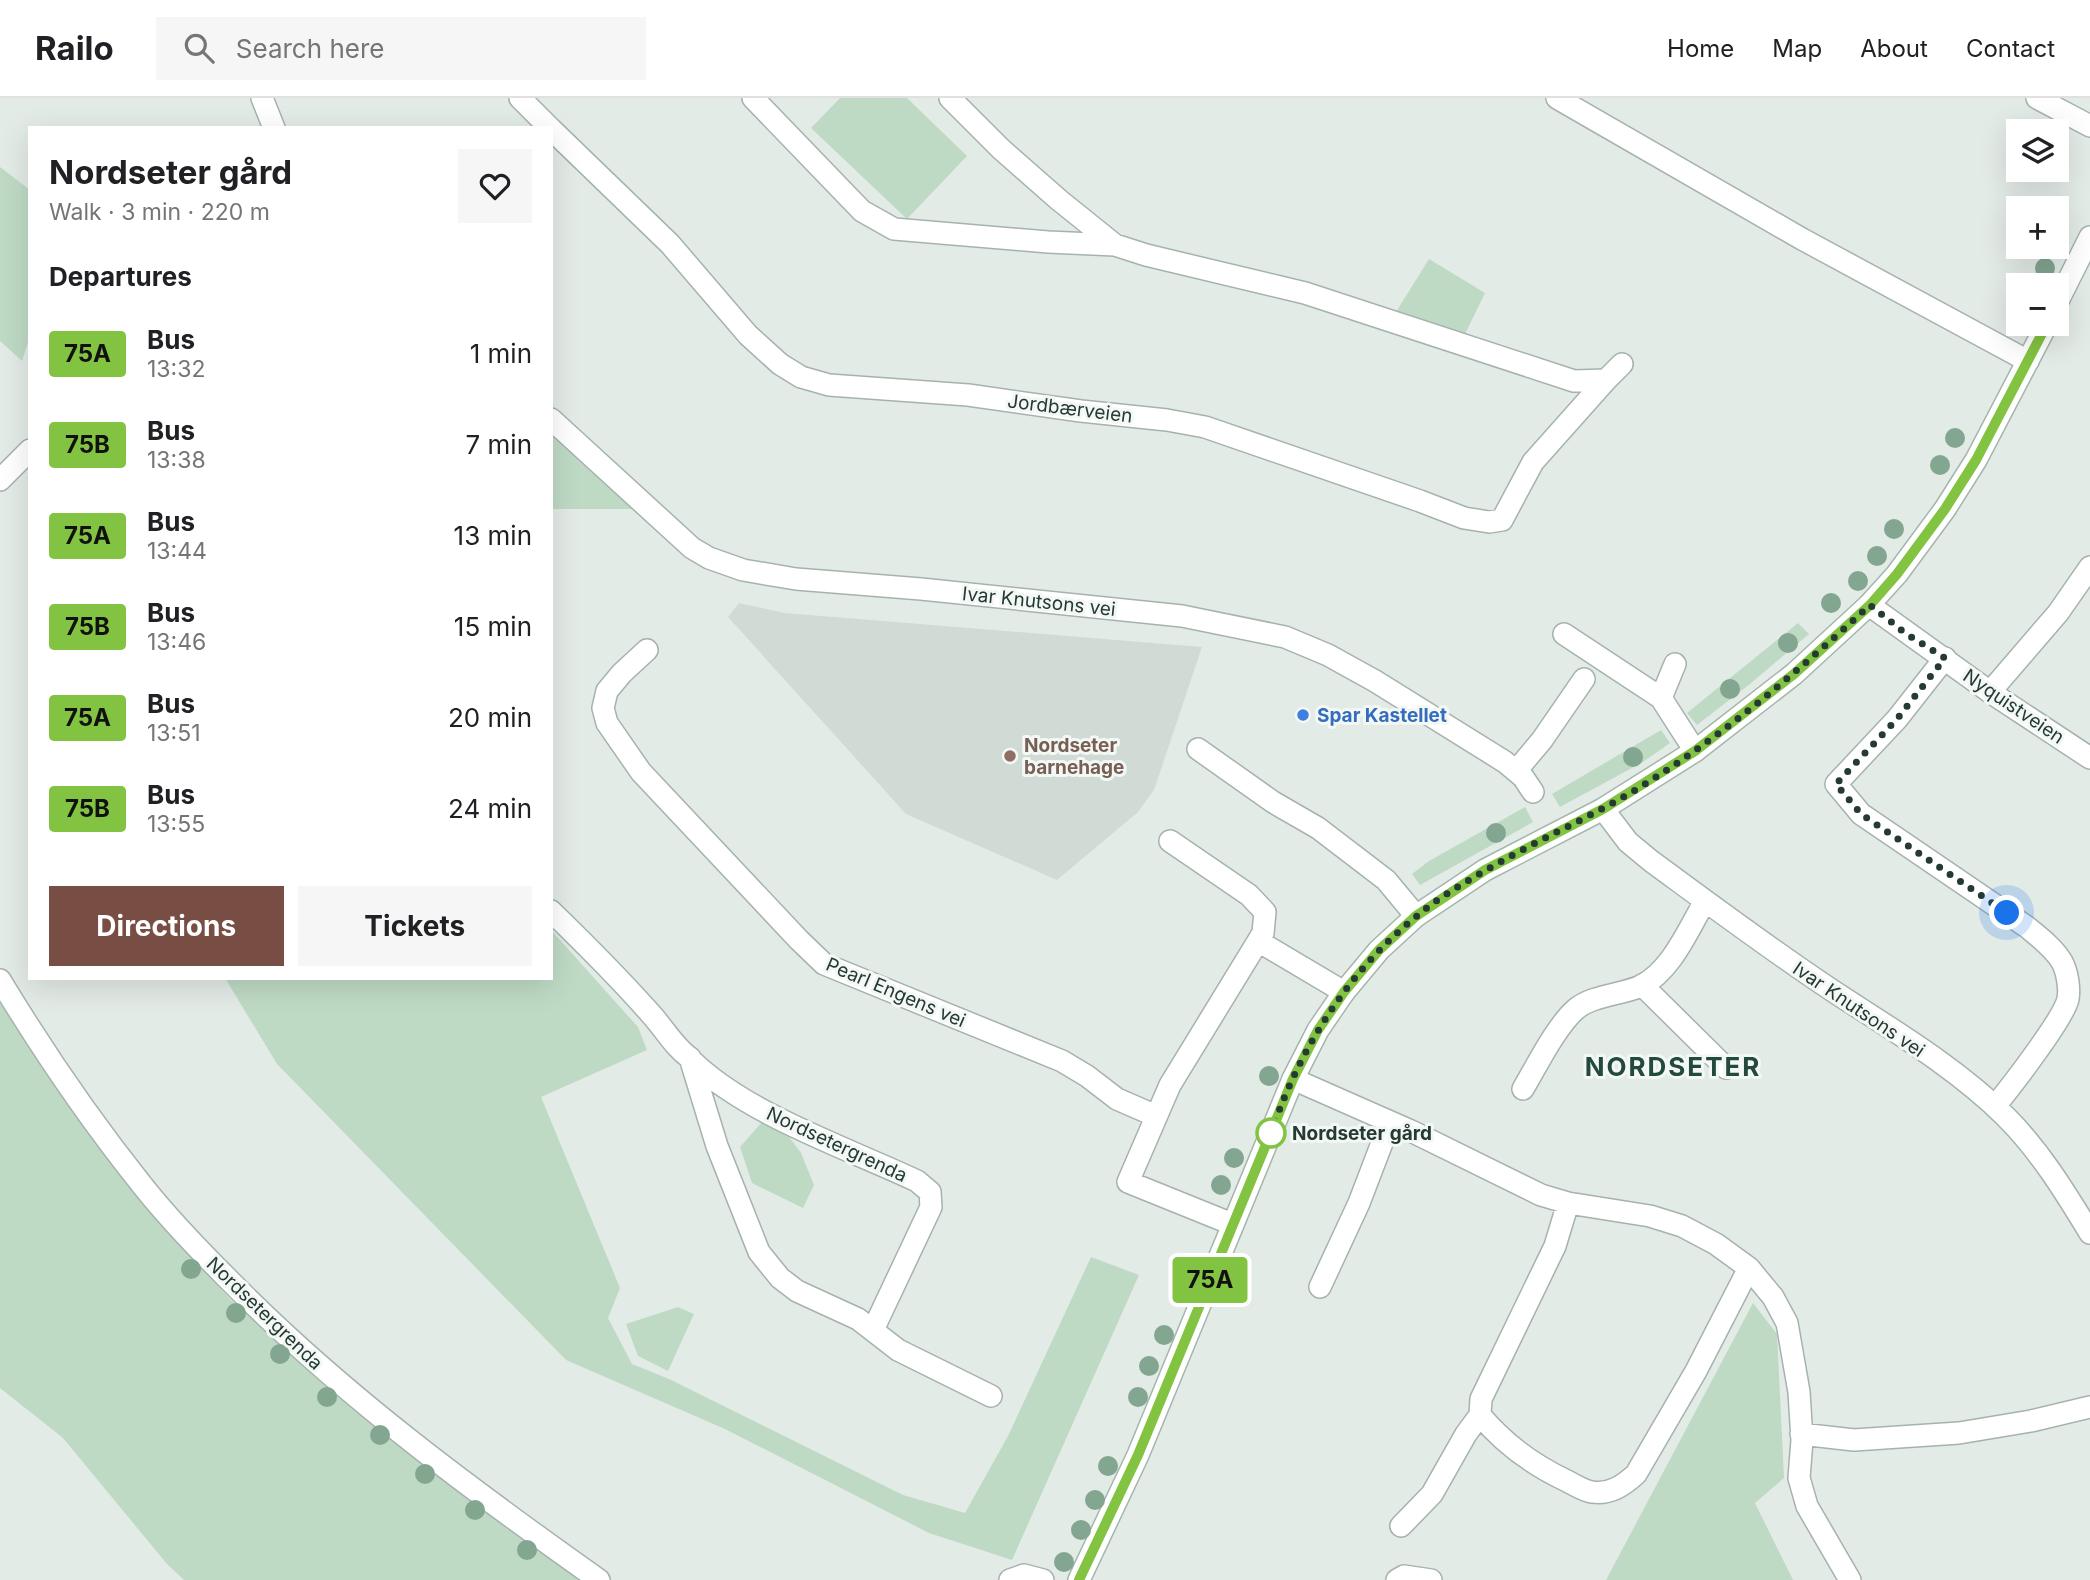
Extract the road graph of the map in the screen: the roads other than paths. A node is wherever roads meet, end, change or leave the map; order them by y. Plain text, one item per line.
1 (262, 98) edge
2 (520, 98) edge
3 (753, 98) edge
4 (950, 98) edge
5 (1557, 98) edge
6 (2037, 98) edge
7 (269, 125) edge
8 (549, 126) edge
9 (2090, 126) edge
10 (553, 130) edge
11 (2090, 237) edge
12 (1115, 245) junction
13 (2069, 279) edge
14 (2041, 336) edge
15 (2028, 361) junction
16 (1622, 364) dead end
17 (1606, 380) junction
18 (553, 421) edge
19 (28, 452) edge
20 (0, 480) edge
21 (2090, 567) edge
22 (1870, 605) junction
23 (1564, 634) dead end
24 (647, 650) dead end
25 (1945, 658) junction
26 (1675, 664) dead end
27 (1584, 679) dead end
28 (1990, 692) junction
29 (1661, 698) junction
30 (1198, 749) dead end
31 (1695, 751) junction
32 (2090, 758) edge
33 (1516, 771) junction
34 (1533, 792) dead end
35 (1603, 809) junction
36 (1170, 841) dead end
37 (1705, 901) junction
38 (553, 913) edge
39 (1416, 916) junction
40 (1258, 941) junction
41 (0, 980) edge
42 (1642, 985) junction
43 (1344, 992) junction
44 (690, 1058) junction
45 (1726, 1068) dead end
46 (1293, 1079) junction
47 (1522, 1089) dead end
48 (1995, 1106) junction
49 (1156, 1116) junction
50 (1390, 1122) junction
51 (1568, 1203) junction
52 (1232, 1224) junction
53 (2090, 1233) edge
54 (1749, 1268) junction
55 (1320, 1287) dead end
56 (873, 1330) junction
57 (991, 1396) dead end
58 (2090, 1407) edge
59 (1480, 1415) junction
60 (1801, 1434) junction
61 (1401, 1527) dead end
62 (1852, 1579) edge
63 (599, 1580) edge
64 (1010, 1580) edge
65 (1043, 1580) edge
66 (1079, 1580) edge
67 (1397, 1580) edge
68 (1431, 1580) edge

1 - 7 main road
2 - 8 main road, Jordbærveien
3 - 12 main road
4 - 12 main road
5 - 15 main road
6 - 9 main road
10 - 17 main road, Jordbærveien
11 - 13 main road
12 - 17 main road
14 - 15 main road
15 - 22 main road
16 - 17 main road, Jordbærveien
18 - 33 main road, Ivar Knutsons vei
19 - 20 main road
21 - 28 main road
22 - 25 main road, Nyquistveien
22 - 31 main road
23 - 29 main road
24 - 49 main road, Pearl Engens vei
25 - 28 main road, Nyquistveien
25 - 48 main road
26 - 29 main road
27 - 33 main road
28 - 32 main road, Nyquistveien
29 - 31 main road
30 - 39 main road
31 - 35 main road
33 - 34 main road, Ivar Knutsons vei
35 - 37 main road, Ivar Knutsons vei
35 - 39 main road
36 - 40 main road
37 - 42 main road
37 - 48 main road, Ivar Knutsons vei
38 - 44 main road, Nordsetergrenda
39 - 43 main road
40 - 43 main road
40 - 49 main road
41 - 63 main road, Nordsetergrenda
42 - 45 main road
42 - 47 main road
43 - 46 main road
44 - 56 main road, Nordsetergrenda
44 - 56 main road, Nordsetergrenda
46 - 50 main road
46 - 52 main road
48 - 53 main road, Ivar Knutsons vei
49 - 52 main road
50 - 51 main road
50 - 55 main road
51 - 54 main road
51 - 59 main road
52 - 66 main road
54 - 59 main road
54 - 60 main road
56 - 57 main road, Nordsetergrenda
58 - 60 main road
59 - 61 main road
60 - 62 main road
64 - 65 main road
67 - 68 main road

